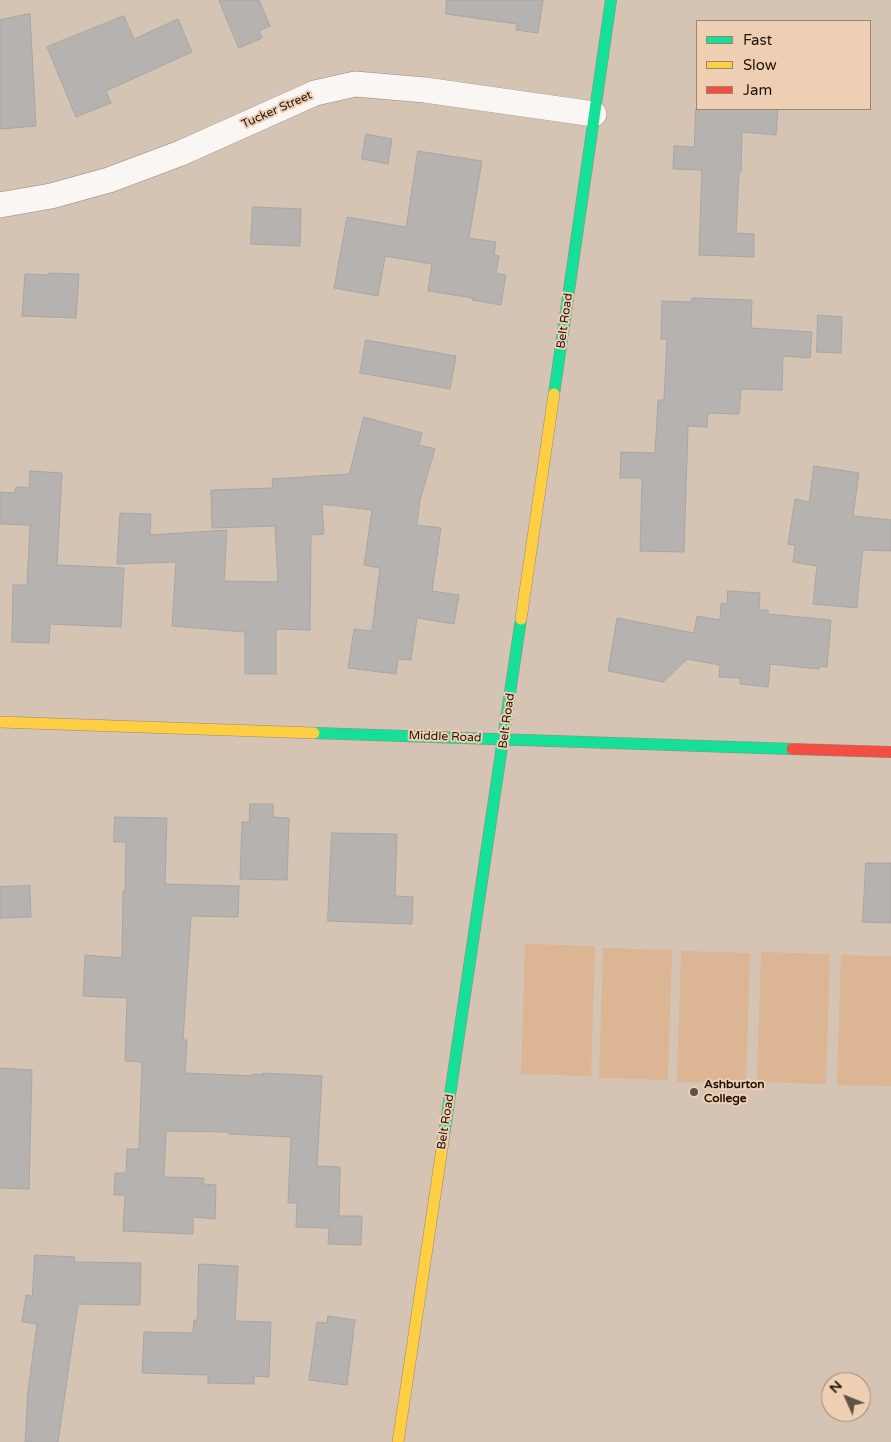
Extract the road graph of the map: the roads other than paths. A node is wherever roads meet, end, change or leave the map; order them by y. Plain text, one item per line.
1 (611, 0) edge
2 (594, 114) junction
3 (0, 205) edge
4 (0, 722) edge
5 (504, 739) junction
6 (891, 752) edge
7 (398, 1442) edge

1 - 2 street, Belt Road
2 - 3 street, Tucker Street
2 - 5 street, Belt Road
4 - 5 street, Middle Road
5 - 6 street, Middle Road
5 - 7 street, Belt Road

